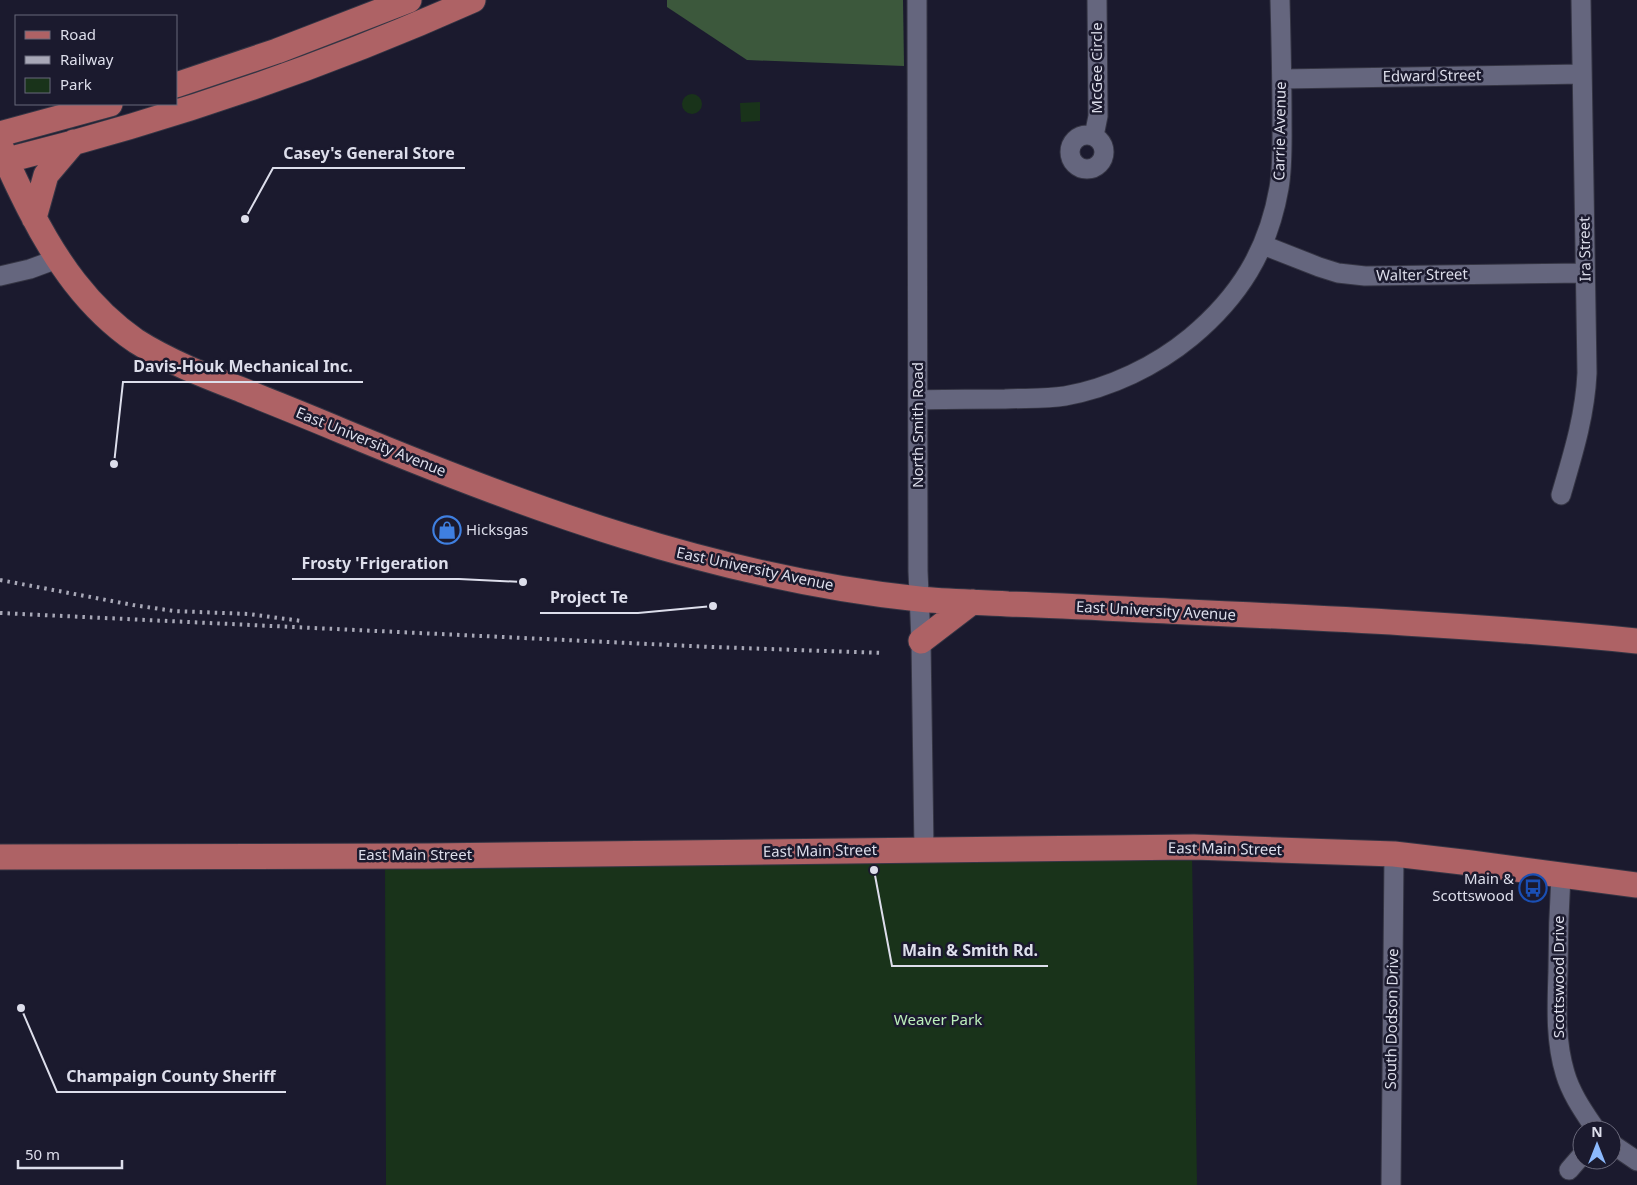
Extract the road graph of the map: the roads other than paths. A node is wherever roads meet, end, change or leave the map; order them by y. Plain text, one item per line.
1 (409, 0) edge
2 (473, 0) edge
3 (917, 0) edge
4 (1097, 0) edge
5 (1280, 0) edge
6 (1581, 0) edge
7 (1582, 74) junction
8 (1282, 79) junction
9 (178, 84) edge
10 (106, 105) edge
11 (0, 134) edge
12 (1094, 136) dead end
13 (74, 142) junction
14 (2, 156) edge
15 (34, 218) junction
16 (1264, 245) junction
17 (57, 259) junction
18 (1585, 273) junction
19 (0, 276) edge
20 (918, 400) junction
21 (1560, 495) dead end
22 (920, 600) junction
23 (972, 602) junction
24 (921, 641) junction
25 (1637, 641) edge
26 (924, 850) junction
27 (1394, 854) junction
28 (0, 858) edge
29 (1561, 875) junction
30 (1637, 885) edge
31 (1590, 1120) edge
32 (1622, 1151) edge
33 (1637, 1161) edge
34 (1572, 1167) edge
35 (1569, 1170) dead end
36 (1391, 1185) edge

1 - 9 main road
2 - 13 main road
3 - 20 street, North Smith Road
4 - 12 street, McGee Circle
5 - 8 street, Carrie Avenue
6 - 7 street, Ira Street
7 - 8 street, Edward Street
7 - 18 street, Ira Street
8 - 16 street, Carrie Avenue
10 - 11 main road
13 - 14 main road
13 - 15 main road
14 - 15 main road, East University Avenue
15 - 17 main road, East University Avenue
16 - 18 street, Walter Street
16 - 20 street, Carrie Avenue
17 - 19 street
17 - 22 main road, East University Avenue
18 - 21 street, Ira Street
20 - 22 street, North Smith Road
22 - 23 main road, East University Avenue
22 - 24 street, North Smith Road
23 - 24 main road
23 - 25 main road, East University Avenue
24 - 26 street, North Smith Road
26 - 27 main road, East Main Street
26 - 28 main road, East Main Street
27 - 29 main road, East Main Street
27 - 36 street, South Dodson Drive
29 - 30 main road, East Main Street
29 - 31 street, Scottswood Drive
32 - 33 street
34 - 35 street

